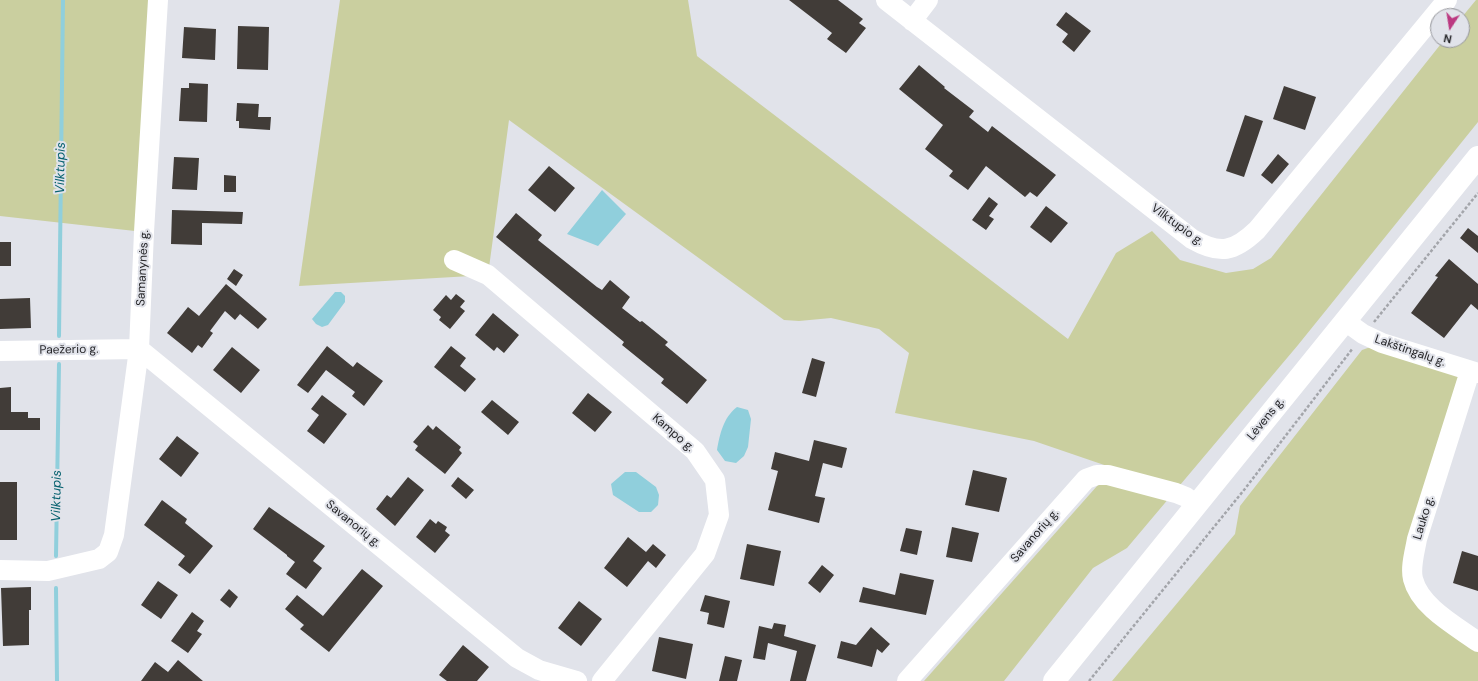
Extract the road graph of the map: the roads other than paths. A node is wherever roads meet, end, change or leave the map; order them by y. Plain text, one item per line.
1 (158, 0) edge
2 (886, 0) edge
3 (928, 0) edge
4 (1447, 0) edge
5 (912, 21) junction
6 (1478, 157) edge
7 (454, 260) dead end
8 (1345, 321) junction
9 (139, 349) junction
10 (0, 351) edge
11 (1474, 372) edge
12 (1196, 505) junction
13 (0, 570) edge
14 (1478, 642) edge
15 (534, 676) edge
16 (576, 681) edge
17 (602, 681) edge
18 (907, 681) edge
19 (1054, 681) edge

1 - 9 street, Samanynės g.
2 - 5 street, Vilktupio g.
3 - 5 street
4 - 5 street, Vilktupio g.
6 - 8 main road, Lėvens g.
7 - 17 street, Kampo g.
8 - 11 street, Lakštingalų g.
8 - 12 main road, Lėvens g.
9 - 10 street, Paežerio g.
9 - 13 street, Samanynės g.
9 - 15 street, Savanorių g.
11 - 14 street, Lauko g.
12 - 18 street, Savanorių g.
12 - 19 main road, Lėvens g.
15 - 16 street, Savanorių g.

